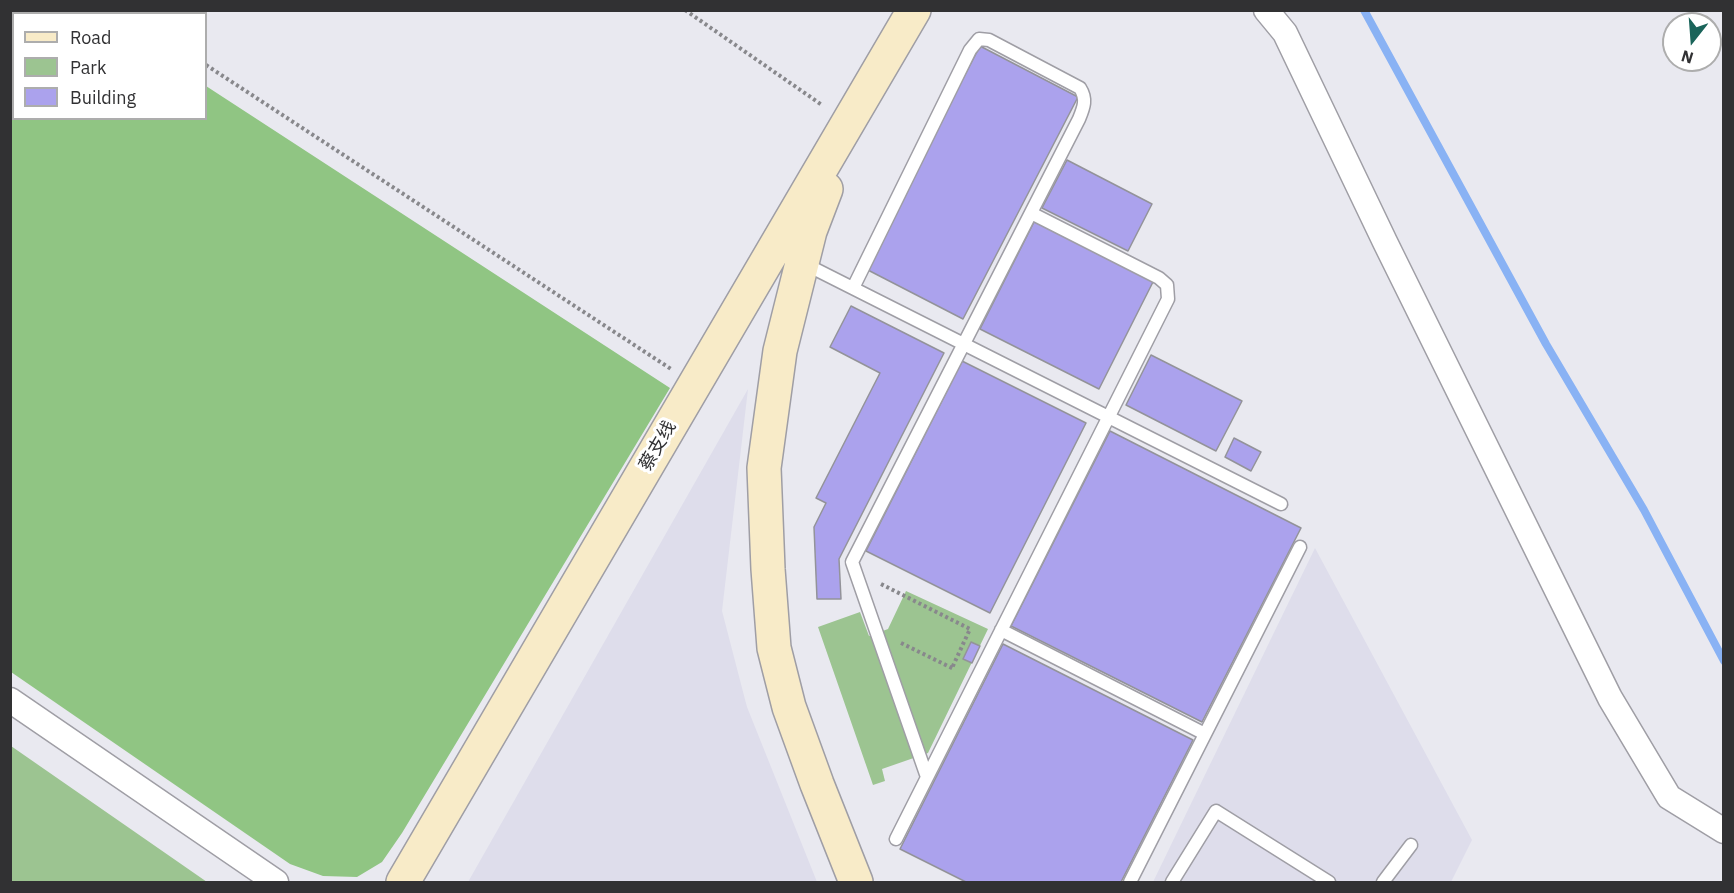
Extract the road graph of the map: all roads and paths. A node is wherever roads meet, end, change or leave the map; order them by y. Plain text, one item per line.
1 (685, 10) edge
2 (914, 10) edge
3 (1266, 10) edge
4 (207, 66) edge
5 (852, 115) junction
6 (1031, 213) junction
7 (802, 263) junction
8 (853, 288) junction
9 (964, 344) junction
10 (694, 384) junction
11 (1108, 417) junction
12 (1281, 504) dead end
13 (1300, 546) dead end
14 (855, 571) junction
15 (1001, 630) junction
16 (876, 631) junction
17 (952, 668) junction
18 (976, 679) junction
19 (10, 700) edge
20 (1206, 734) junction
21 (927, 777) junction
22 (1724, 831) edge
23 (896, 839) dead end
24 (1411, 845) dead end
25 (276, 882) edge
26 (403, 882) edge
27 (856, 882) edge
28 (1130, 882) edge
29 (1172, 882) edge
30 (1329, 882) edge
31 (1383, 882) edge

1 - 5 path
2 - 5 street, 蔡支线
3 - 22 street
4 - 10 path
5 - 7 street
5 - 10 street, 蔡支线
6 - 8 lane
6 - 9 lane
6 - 11 lane
7 - 8 lane
7 - 27 street
8 - 9 lane
9 - 11 lane
9 - 14 lane
10 - 26 street, 蔡支线
11 - 12 lane
11 - 15 lane
13 - 20 lane
14 - 16 lane
14 - 17 path
15 - 18 lane
15 - 20 lane
16 - 17 path
16 - 21 lane
17 - 18 path
18 - 21 lane
19 - 25 street
20 - 28 lane
21 - 23 lane
24 - 31 lane
29 - 30 lane

